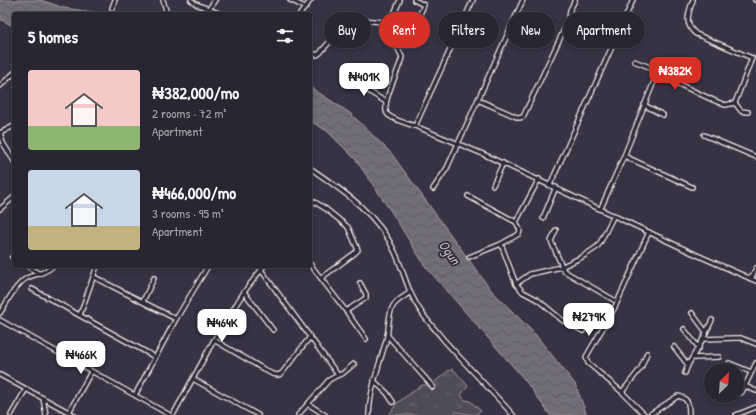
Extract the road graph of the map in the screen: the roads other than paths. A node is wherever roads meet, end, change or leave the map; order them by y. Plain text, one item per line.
1 (115, 0) edge
2 (163, 0) edge
3 (191, 0) edge
4 (215, 0) edge
5 (290, 0) edge
6 (311, 0) edge
7 (400, 0) edge
8 (414, 0) edge
9 (473, 0) edge
10 (523, 0) edge
11 (575, 0) edge
12 (633, 0) edge
13 (693, 0) edge
14 (305, 7) junction
15 (112, 8) dead end
16 (210, 10) junction
17 (167, 12) edge
18 (216, 12) edge
19 (301, 12) edge
20 (395, 12) edge
21 (421, 12) edge
22 (379, 21) edge
23 (398, 48) edge
24 (312, 53) edge
25 (754, 58) edge
26 (634, 61) dead end
27 (657, 74) junction
28 (12, 75) edge
29 (349, 79) dead end
30 (0, 86) edge
31 (478, 100) junction
32 (386, 102) junction
33 (735, 103) junction
34 (644, 105) junction
35 (748, 112) dead end
36 (663, 114) dead end
37 (415, 126) junction
38 (12, 127) edge
39 (0, 133) edge
40 (704, 135) dead end
41 (458, 143) junction
42 (624, 156) junction
43 (756, 157) edge
44 (12, 158) edge
45 (503, 163) junction
46 (312, 169) edge
47 (539, 179) junction
48 (493, 184) dead end
49 (550, 185) junction
50 (556, 187) junction
51 (692, 187) dead end
52 (433, 189) dead end
53 (468, 196) dead end
54 (12, 200) edge
55 (312, 201) edge
56 (600, 208) junction
57 (0, 209) edge
58 (614, 215) junction
59 (543, 218) dead end
60 (516, 222) junction
61 (556, 230) dead end
62 (649, 232) junction
63 (501, 244) junction
64 (469, 257) dead end
65 (312, 267) edge
66 (561, 267) junction
67 (30, 268) edge
68 (50, 268) edge
69 (96, 268) edge
70 (206, 268) edge
71 (756, 268) edge
72 (261, 270) joint
73 (40, 274) junction
74 (94, 277) junction
75 (154, 278) dead end
76 (321, 278) junction
77 (751, 279) junction
78 (756, 281) edge
79 (360, 283) dead end
80 (516, 284) junction
81 (32, 289) dead end
82 (244, 292) junction
83 (409, 293) junction
84 (614, 300) dead end
85 (143, 301) junction
86 (346, 311) junction
87 (692, 312) dead end
88 (0, 313) edge
89 (80, 315) junction
90 (176, 319) junction
91 (0, 320) edge
92 (712, 320) dead end
93 (684, 329) dead end
94 (273, 330) dead end
95 (583, 331) dead end
96 (706, 332) junction
97 (387, 335) junction
98 (310, 337) junction
99 (366, 339) dead end
100 (214, 340) junction
101 (704, 340) junction
102 (756, 344) edge
103 (674, 347) dead end
104 (699, 348) junction
105 (647, 353) dead end
106 (155, 357) junction
107 (719, 357) dead end
108 (693, 358) junction
109 (354, 364) dead end
110 (688, 365) junction
111 (755, 366) edge
112 (744, 369) edge
113 (91, 372) junction
114 (751, 372) junction
115 (685, 373) dead end
116 (0, 375) edge
117 (338, 375) junction
118 (193, 379) junction
119 (374, 381) junction
120 (745, 386) joint
121 (433, 387) dead end
122 (26, 389) junction
123 (756, 391) edge
124 (622, 392) junction
125 (135, 395) junction
126 (43, 398) junction
127 (393, 402) dead end
128 (308, 404) junction
129 (756, 407) edge
130 (69, 412) junction
131 (510, 414) edge
132 (11, 415) edge
133 (46, 415) edge
134 (74, 415) edge
135 (170, 415) edge
136 (173, 415) edge
137 (258, 415) edge
138 (298, 415) edge
139 (325, 415) edge
140 (369, 415) edge
141 (645, 415) edge
142 (649, 415) edge
143 (689, 415) edge
144 (736, 415) edge

1 - 15 street
2 - 17 street
3 - 16 street
4 - 16 street
5 - 14 street
6 - 14 street
7 - 20 street
8 - 21 street
9 - 37 street
10 - 31 street
11 - 31 street
12 - 49 street
13 - 25 street
14 - 19 street
16 - 18 street
22 - 24 street
23 - 32 street
25 - 33 street
26 - 27 street
27 - 33 street
27 - 34 street
28 - 30 street
29 - 32 street
31 - 41 street
32 - 37 street
33 - 35 street
34 - 36 street
34 - 42 street
37 - 41 street
38 - 39 street
39 - 44 street
40 - 43 street
41 - 45 street
41 - 52 street
42 - 51 street
42 - 56 street
45 - 47 street
45 - 48 street
46 - 83 street
47 - 49 street
47 - 60 street
49 - 50 street
50 - 56 street
50 - 59 street
53 - 60 street
54 - 57 street
55 - 76 street
56 - 58 street
58 - 62 street
58 - 66 street
60 - 63 street
61 - 66 street
62 - 77 street
62 - 124 street
63 - 64 street
63 - 80 street
65 - 76 street
66 - 80 street
66 - 84 street
67 - 73 street
68 - 73 street
69 - 74 street
70 - 90 street
71 - 77 street
72 - 82 street
72 - 98 street
73 - 88 street
74 - 85 street
74 - 89 street
75 - 85 street
76 - 86 street
77 - 78 street
79 - 86 street
80 - 95 street
81 - 89 street
82 - 94 street
82 - 100 street
83 - 97 street
83 - 131 street
85 - 90 street
86 - 99 street
87 - 96 street
89 - 106 street
90 - 106 street
91 - 113 street
92 - 96 street
93 - 104 street
96 - 101 street
97 - 119 street
97 - 121 street
98 - 100 street
98 - 117 street
100 - 118 street
101 - 102 street
101 - 104 street
103 - 110 street
104 - 108 street
105 - 124 street
106 - 125 street
107 - 108 street
108 - 110 street
109 - 117 street
110 - 115 street
111 - 114 street
112 - 114 street
113 - 125 street
113 - 130 street
114 - 120 street
116 - 122 street
117 - 128 street
118 - 136 street
118 - 137 street
119 - 127 street
119 - 140 street
120 - 123 street
122 - 126 street
122 - 132 street
124 - 141 street
125 - 135 street
126 - 130 street
126 - 133 street
128 - 138 street
128 - 139 street
129 - 144 street
130 - 134 street
142 - 143 street

